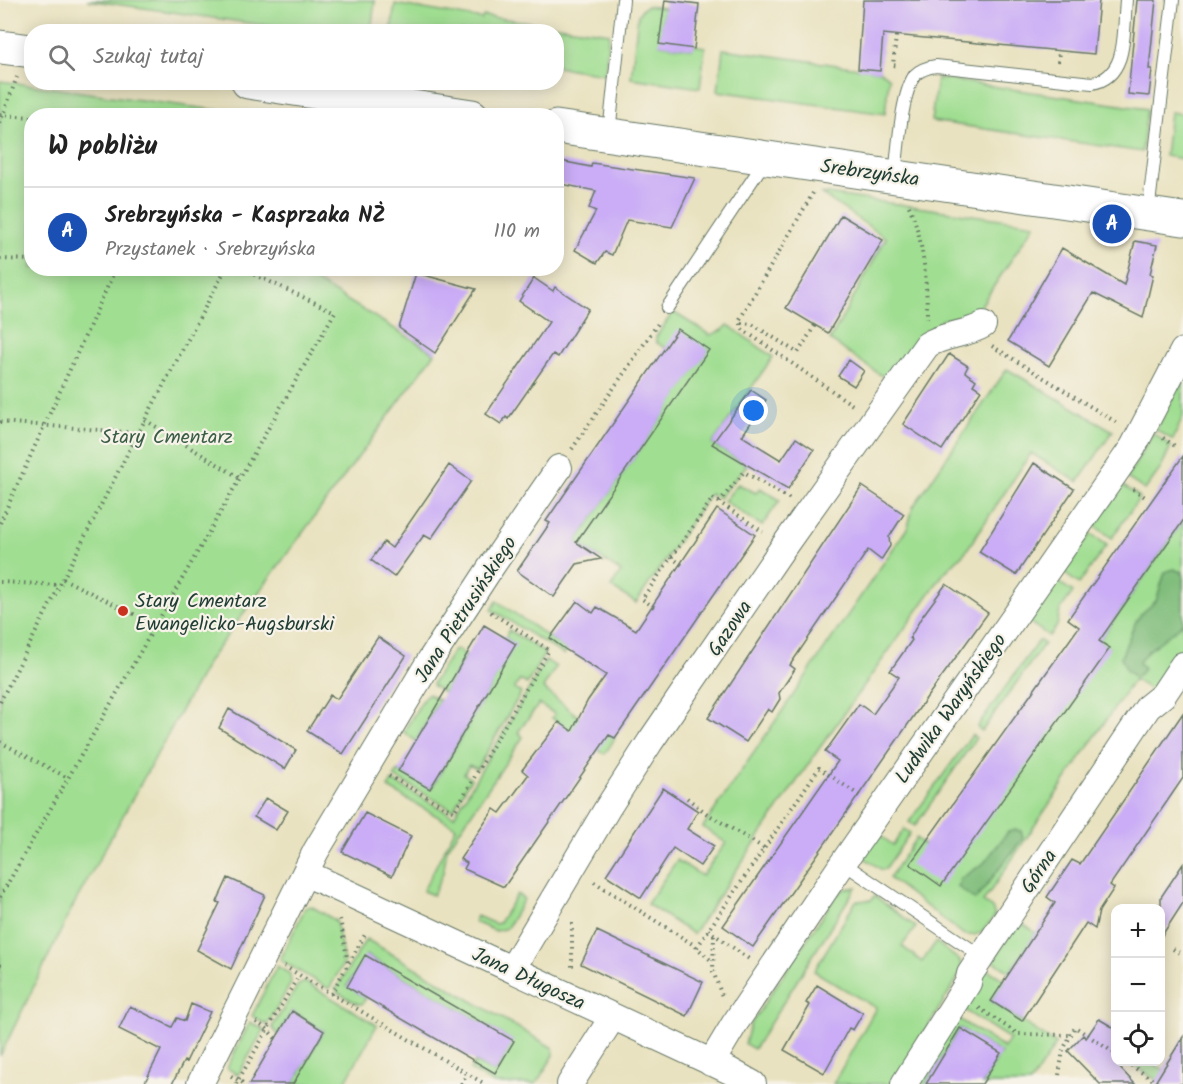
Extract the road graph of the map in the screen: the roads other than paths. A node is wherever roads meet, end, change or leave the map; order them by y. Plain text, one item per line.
1 (623, 0) edge
2 (1125, 0) edge
3 (1173, 0) edge
4 (0, 48) edge
5 (24, 63) edge
6 (299, 90) edge
7 (415, 108) edge
8 (564, 128) edge
9 (609, 134) junction
10 (768, 157) junction
11 (900, 188) junction
12 (1148, 213) junction
13 (1183, 219) edge
14 (668, 308) road end
15 (980, 327) road end
16 (1183, 351) edge
17 (559, 468) road end
18 (1183, 665) edge
19 (843, 863) junction
20 (305, 873) junction
21 (981, 956) junction
22 (512, 969) junction
23 (612, 1018) junction
24 (711, 1063) junction
25 (200, 1084) edge
26 (570, 1084) edge
27 (753, 1084) edge
28 (904, 1084) edge

1 - 9 lane
2 - 11 lane
3 - 12 lane
4 - 5 main road
6 - 7 main road
8 - 9 main road, Srebrzyńska
9 - 10 main road, Srebrzyńska
10 - 11 main road, Srebrzyńska
10 - 14 lane
11 - 12 main road, Srebrzyńska
12 - 13 main road, Srebrzyńska
15 - 22 street, Gazowa
16 - 19 street, Ludwika Waryńskiego
17 - 20 street, Jana Pietrusińskiego
18 - 21 street, Górna
19 - 21 lane
19 - 24 street, Ludwika Waryńskiego
20 - 22 street, Jana Długosza
20 - 25 street, Jana Pietrusińskiego
21 - 28 street, Górna
22 - 23 street, Jana Długosza
23 - 24 street, Jana Długosza
23 - 26 street
24 - 27 street, Jana Długosza

